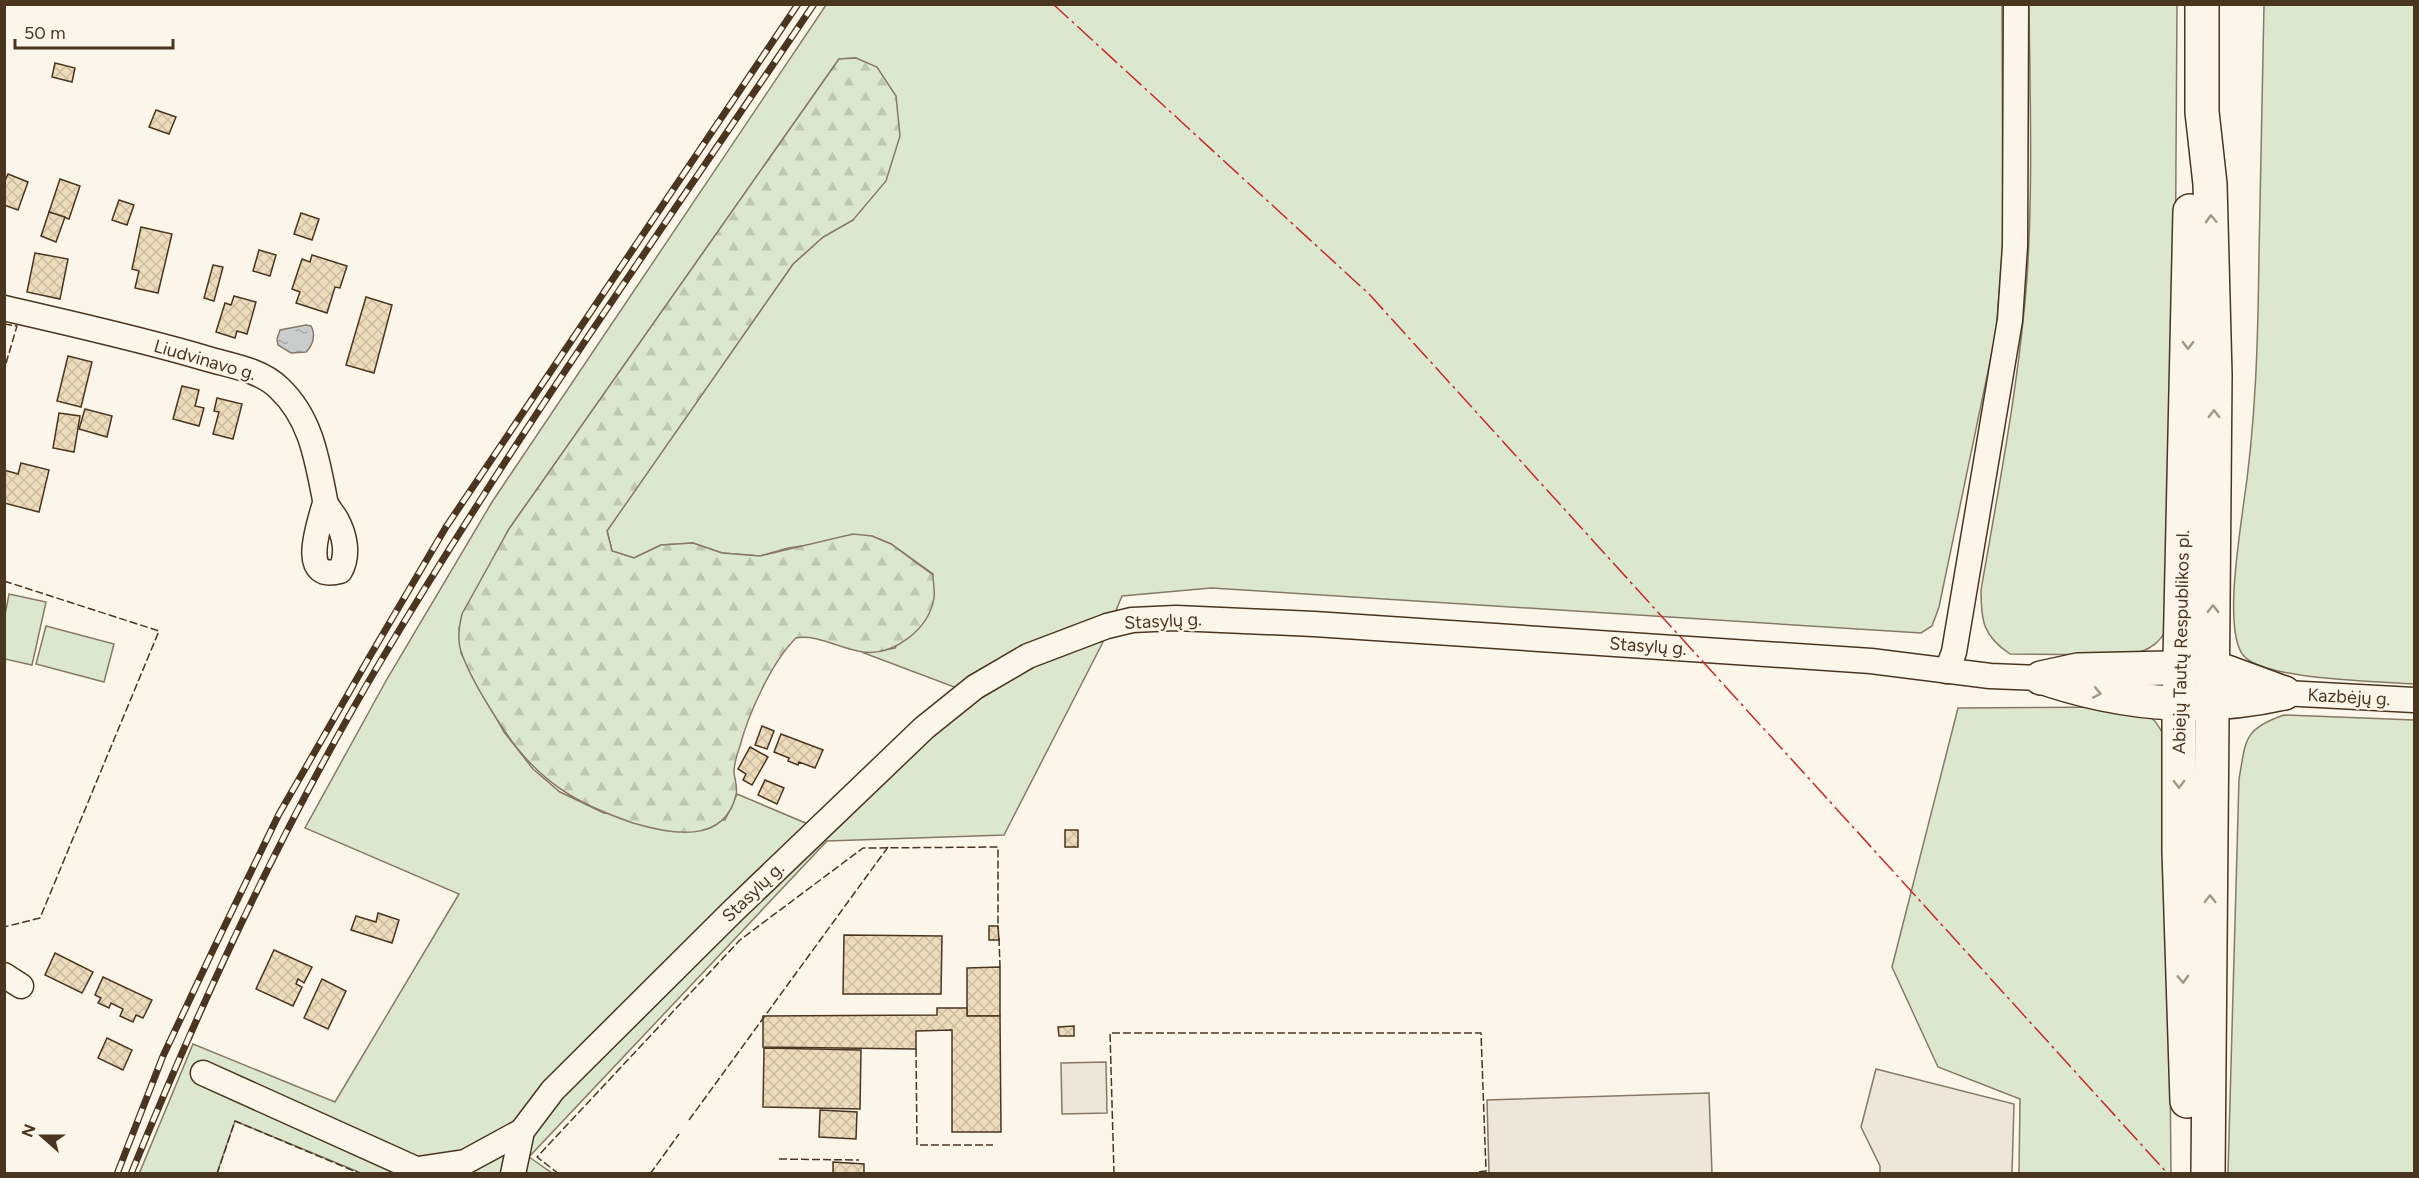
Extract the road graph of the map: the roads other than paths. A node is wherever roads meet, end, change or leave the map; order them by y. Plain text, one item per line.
1 (2016, 4) edge
2 (2202, 4) edge
3 (2202, 112) junction
4 (4, 308) edge
5 (325, 503) dead end
6 (2180, 667) junction
7 (2213, 667) junction
8 (1947, 671) junction
9 (2041, 678) junction
10 (2284, 693) junction
11 (2415, 700) edge
12 (2179, 704) junction
13 (2212, 704) junction
14 (203, 1073) dead end
15 (522, 1131) junction
16 (422, 1171) edge
17 (513, 1173) edge
18 (2189, 1173) edge
19 (2208, 1173) edge

1 - 8 street
2 - 3 highway, Abiejų Tautų Respublikos pl.
3 -> 6 highway, Abiejų Tautų Respublikos pl.
7 -> 3 highway, Abiejų Tautų Respublikos pl.
4 - 5 street, Liudvinavo g.
6 - 7 highway
6 - 9 highway
6 - 12 highway, Abiejų Tautų Respublikos pl.
7 - 10 highway
7 - 13 highway, Abiejų Tautų Respublikos pl.
8 - 9 street, Stasylų g.
8 - 15 street, Stasylų g.
9 -> 12 highway
10 - 11 street, Kazbėjų g.
10 - 13 highway
12 - 13 highway
12 -> 18 highway, Abiejų Tautų Respublikos pl.
19 -> 13 highway, Abiejų Tautų Respublikos pl.
14 - 16 street
15 - 16 street
15 - 17 street, Stasylų g.

